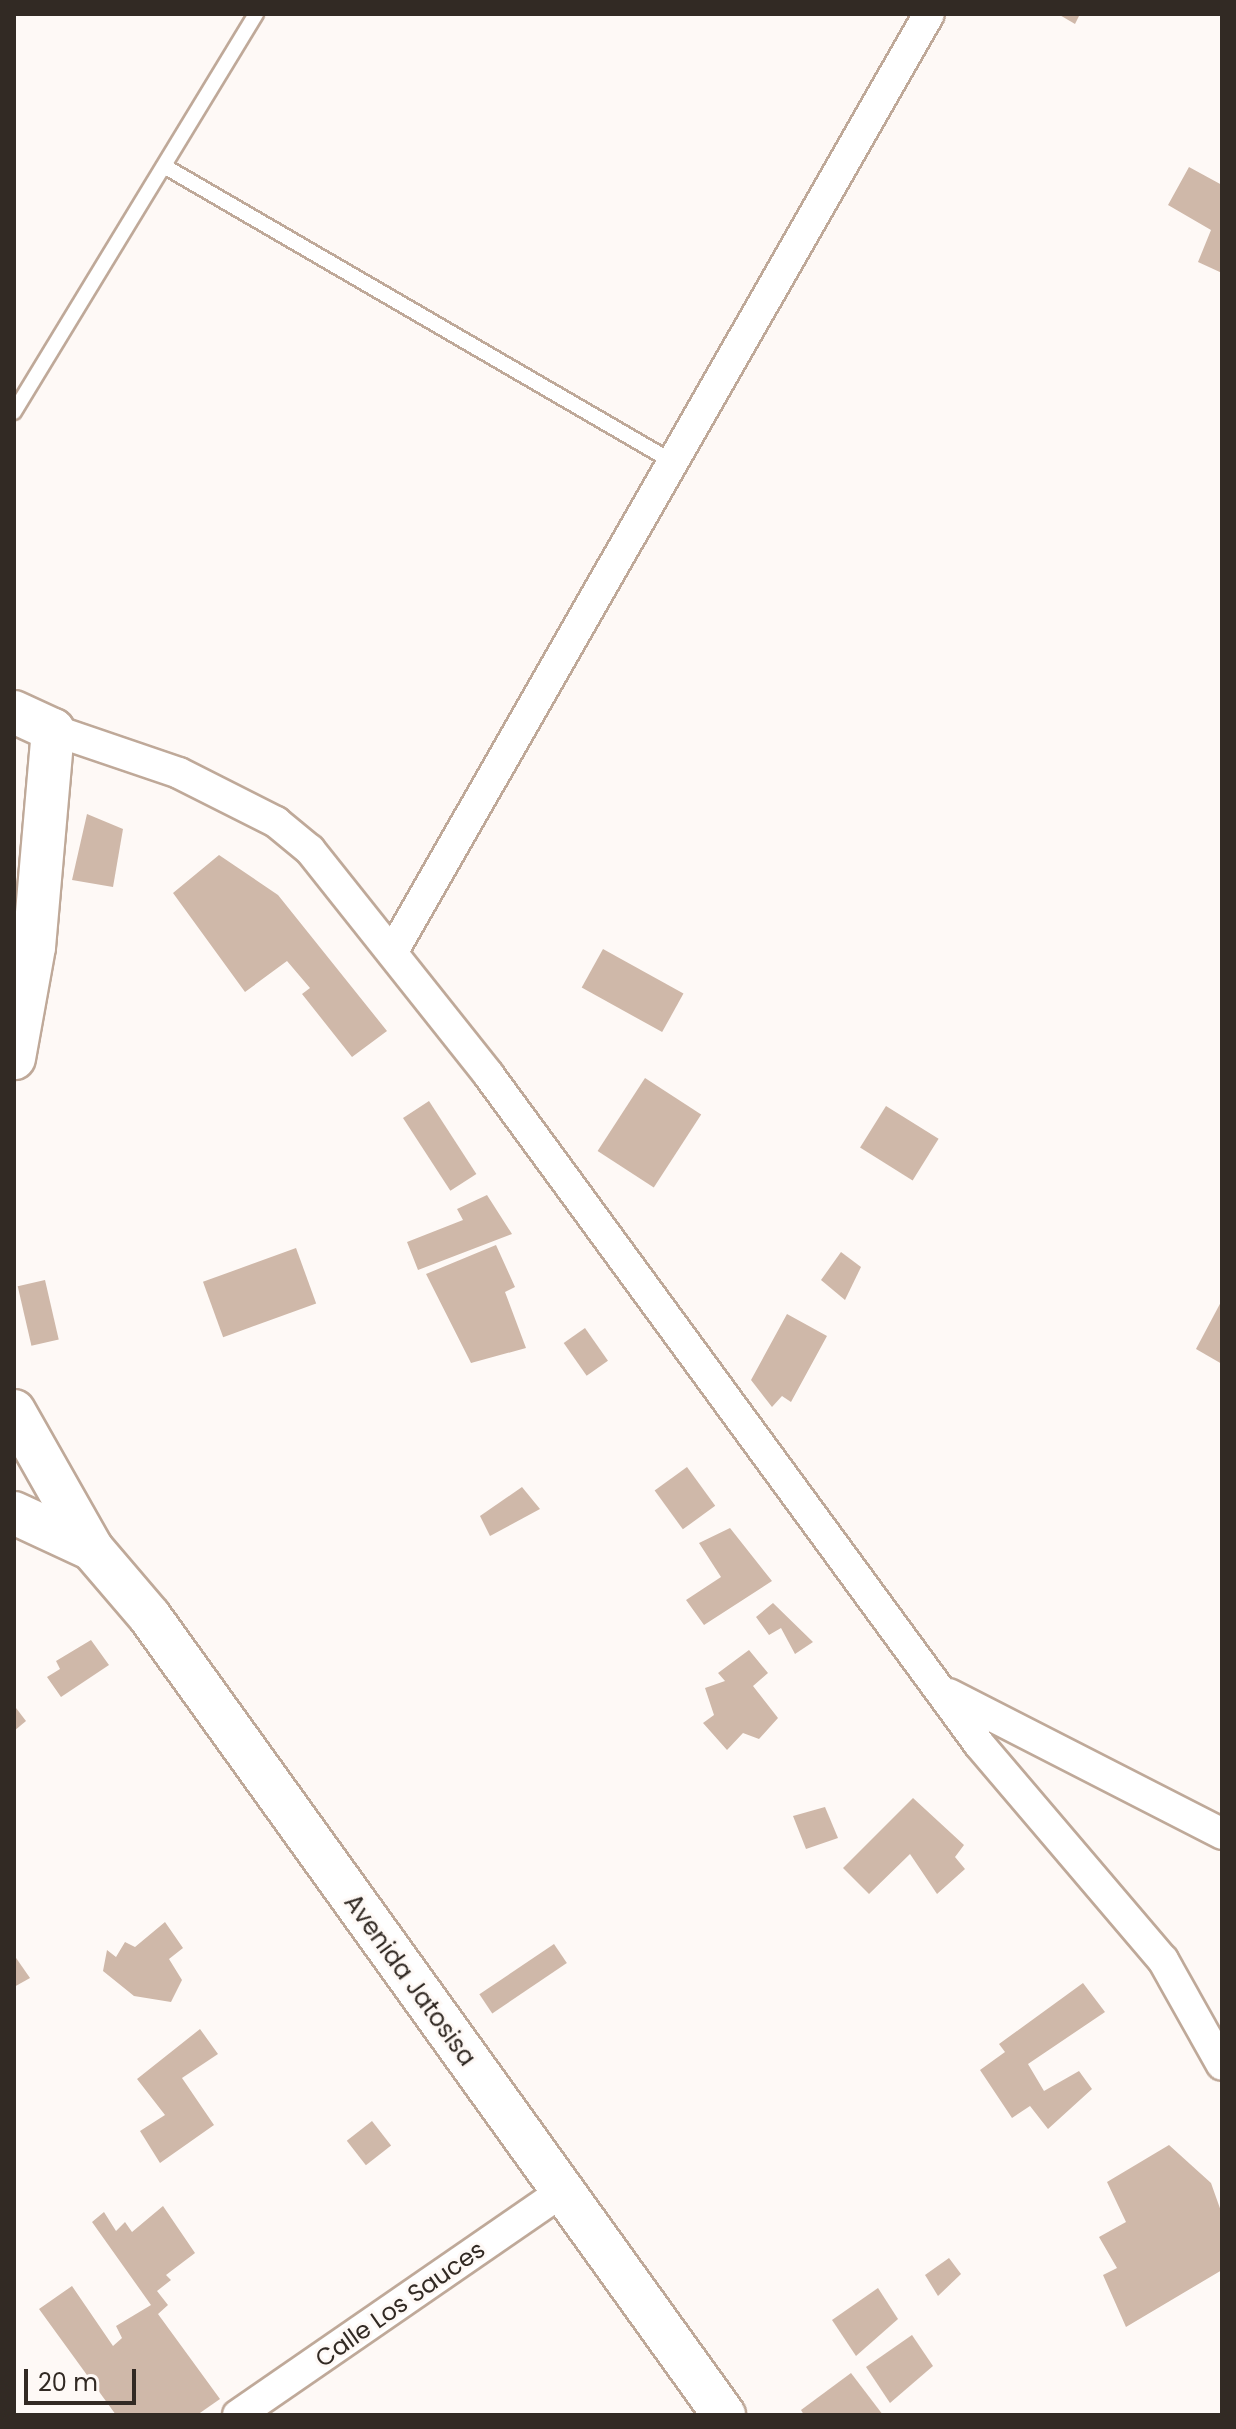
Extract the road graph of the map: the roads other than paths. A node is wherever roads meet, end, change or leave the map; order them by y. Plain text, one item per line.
1 (256, 14) edge
2 (929, 14) edge
3 (164, 166) junction
4 (14, 412) edge
5 (673, 462) junction
6 (14, 712) edge
7 (53, 730) junction
8 (393, 951) junction
9 (14, 1058) edge
10 (14, 1411) edge
11 (14, 1513) edge
12 (92, 1549) junction
13 (949, 1694) junction
14 (1222, 1834) edge
15 (1222, 2065) edge
16 (561, 2192) junction
17 (238, 2415) edge
18 (724, 2415) edge

1 - 3 lane
2 - 5 street
3 - 4 lane
3 - 5 lane
5 - 8 street
6 - 7 street
7 - 8 street
7 - 9 street
8 - 13 street
10 - 12 street, Avenida Jatosisa
11 - 12 street, Avenida Jatosisa
12 - 16 street, Avenida Jatosisa
13 - 14 street
13 - 15 street
16 - 17 street, Calle Los Sauces
16 - 18 street, Avenida Jatosisa

